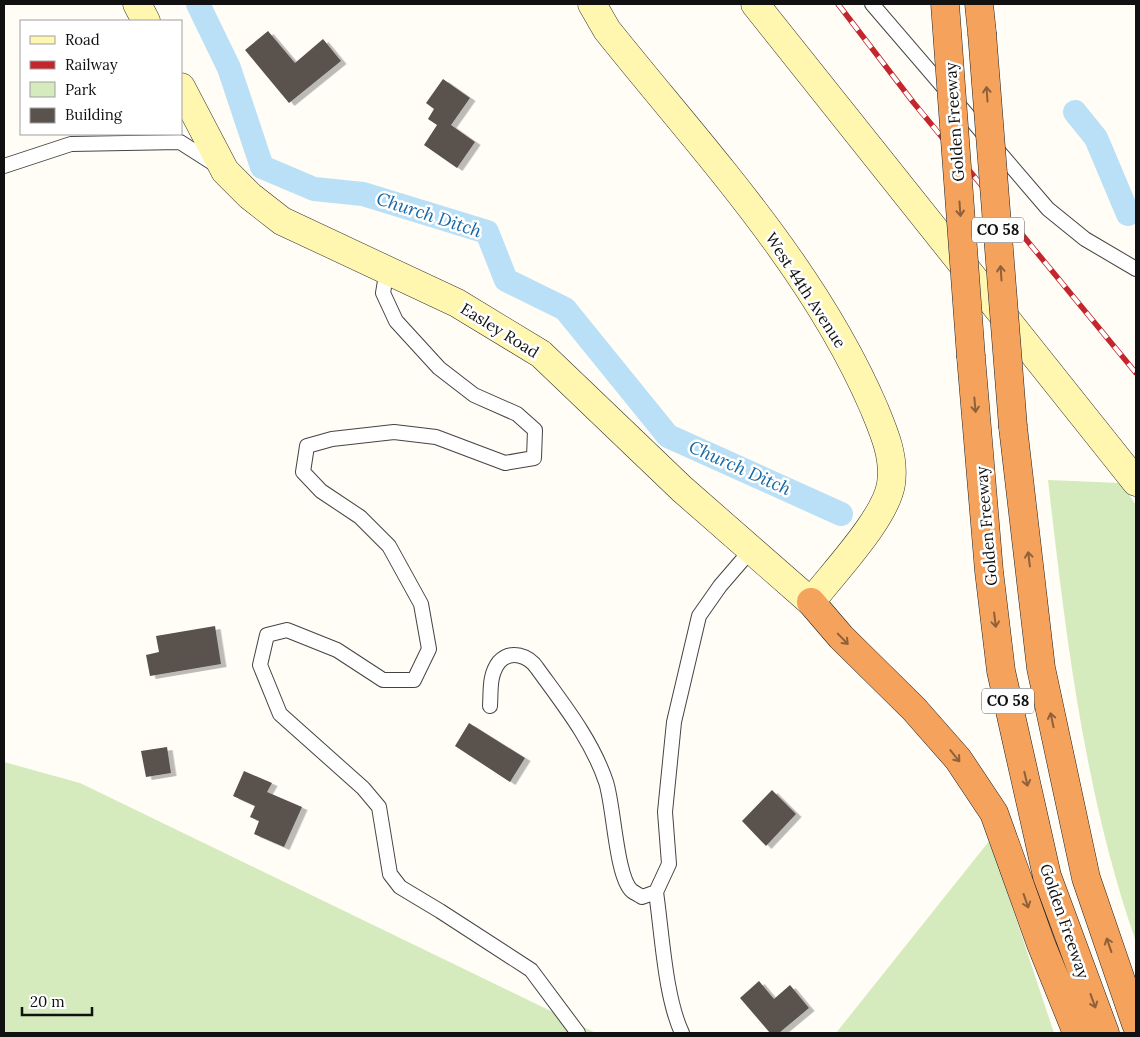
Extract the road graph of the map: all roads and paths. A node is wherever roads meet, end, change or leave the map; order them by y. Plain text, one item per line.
1 (137, 4) edge
2 (592, 4) edge
3 (756, 4) edge
4 (872, 4) edge
5 (945, 4) edge
6 (979, 4) edge
7 (145, 20) edge
8 (182, 90) edge
9 (4, 166) edge
10 (225, 171) junction
11 (387, 268) junction
12 (1136, 269) edge
13 (1136, 482) edge
14 (751, 550) junction
15 (811, 602) junction
16 (490, 706) dead end
17 (656, 892) junction
18 (1136, 1024) edge
19 (578, 1033) edge
20 (682, 1033) edge
21 (1077, 1033) edge
22 (1104, 1033) edge

1 - 7 street
2 - 15 street, West 44th Avenue
3 - 13 street
4 - 12 lane
5 -> 22 highway, Golden Freeway / CO 58, bridge
18 -> 6 highway, Golden Freeway / CO 58, bridge
8 - 10 street, Easley Road
9 - 10 lane
10 - 11 street, Easley Road
11 - 14 street, Easley Road
11 - 19 lane
14 - 15 street, Easley Road
14 - 17 lane
15 -> 21 highway
16 - 17 lane
17 - 20 lane

